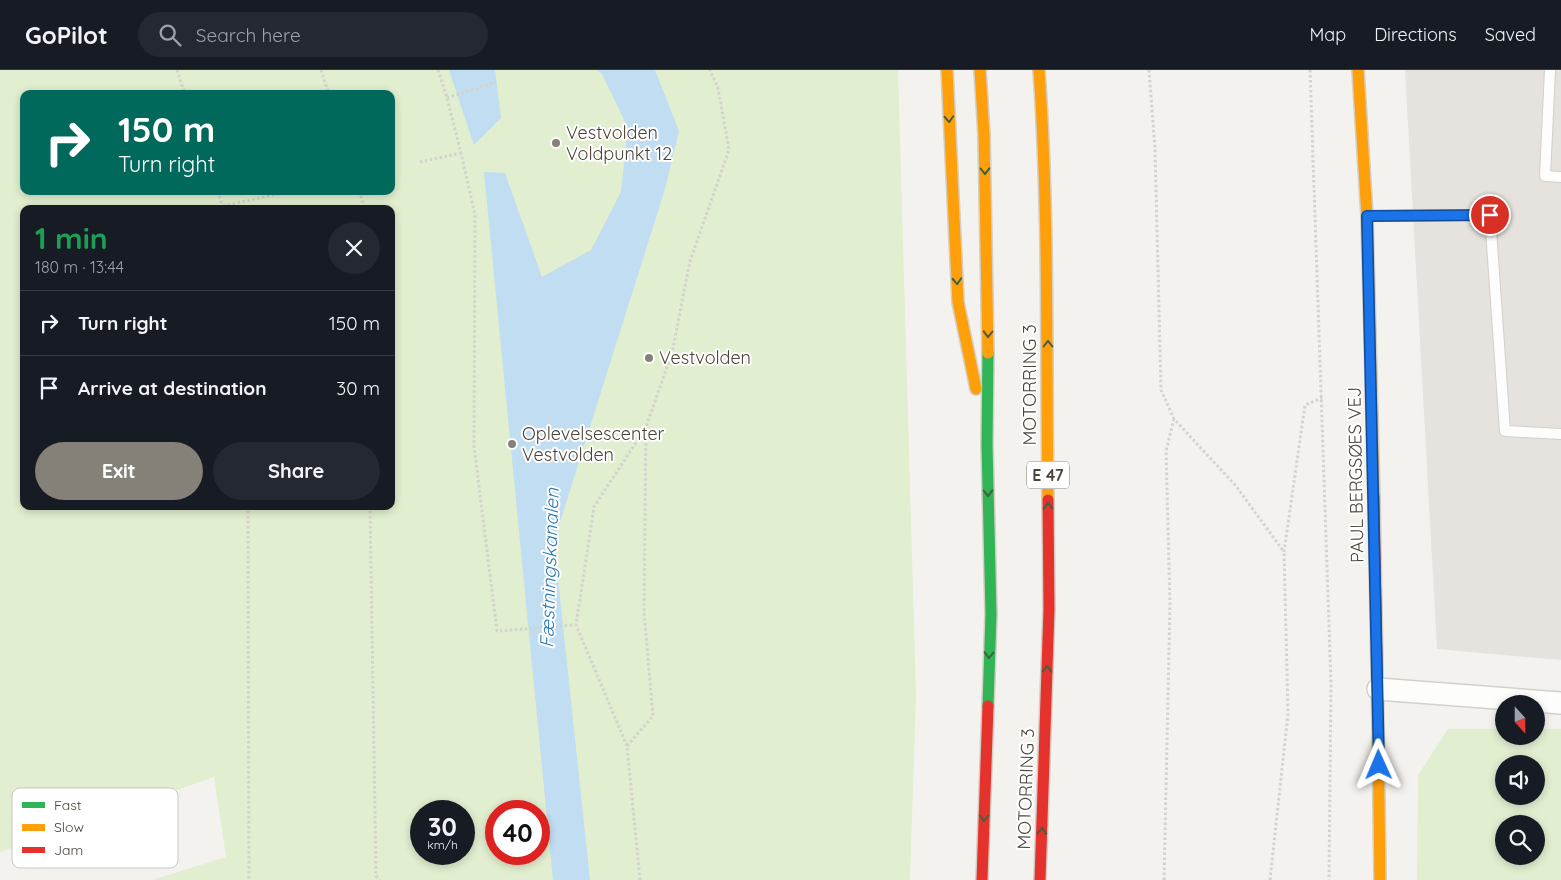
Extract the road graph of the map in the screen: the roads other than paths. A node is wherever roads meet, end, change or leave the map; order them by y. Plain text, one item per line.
1 (947, 70) edge
2 (980, 70) edge
3 (1039, 70) edge
4 (1358, 70) edge
5 (1550, 70) edge
6 (1561, 177) edge
7 (1367, 216) junction
8 (1561, 434) edge
9 (986, 444) junction
10 (1378, 689) junction
11 (1561, 704) edge
12 (982, 880) edge
13 (1040, 880) edge
14 (1380, 880) edge

1 -> 9 main road
2 -> 9 main road
13 -> 3 main road, MOTORRING 3 / E 47
4 - 7 main road, PAUL BERGSØES VEJ
5 - 6 lane
7 - 8 lane
7 - 10 main road, PAUL BERGSØES VEJ
9 -> 12 main road
10 - 11 street
10 - 14 main road, PAUL BERGSØES VEJ

